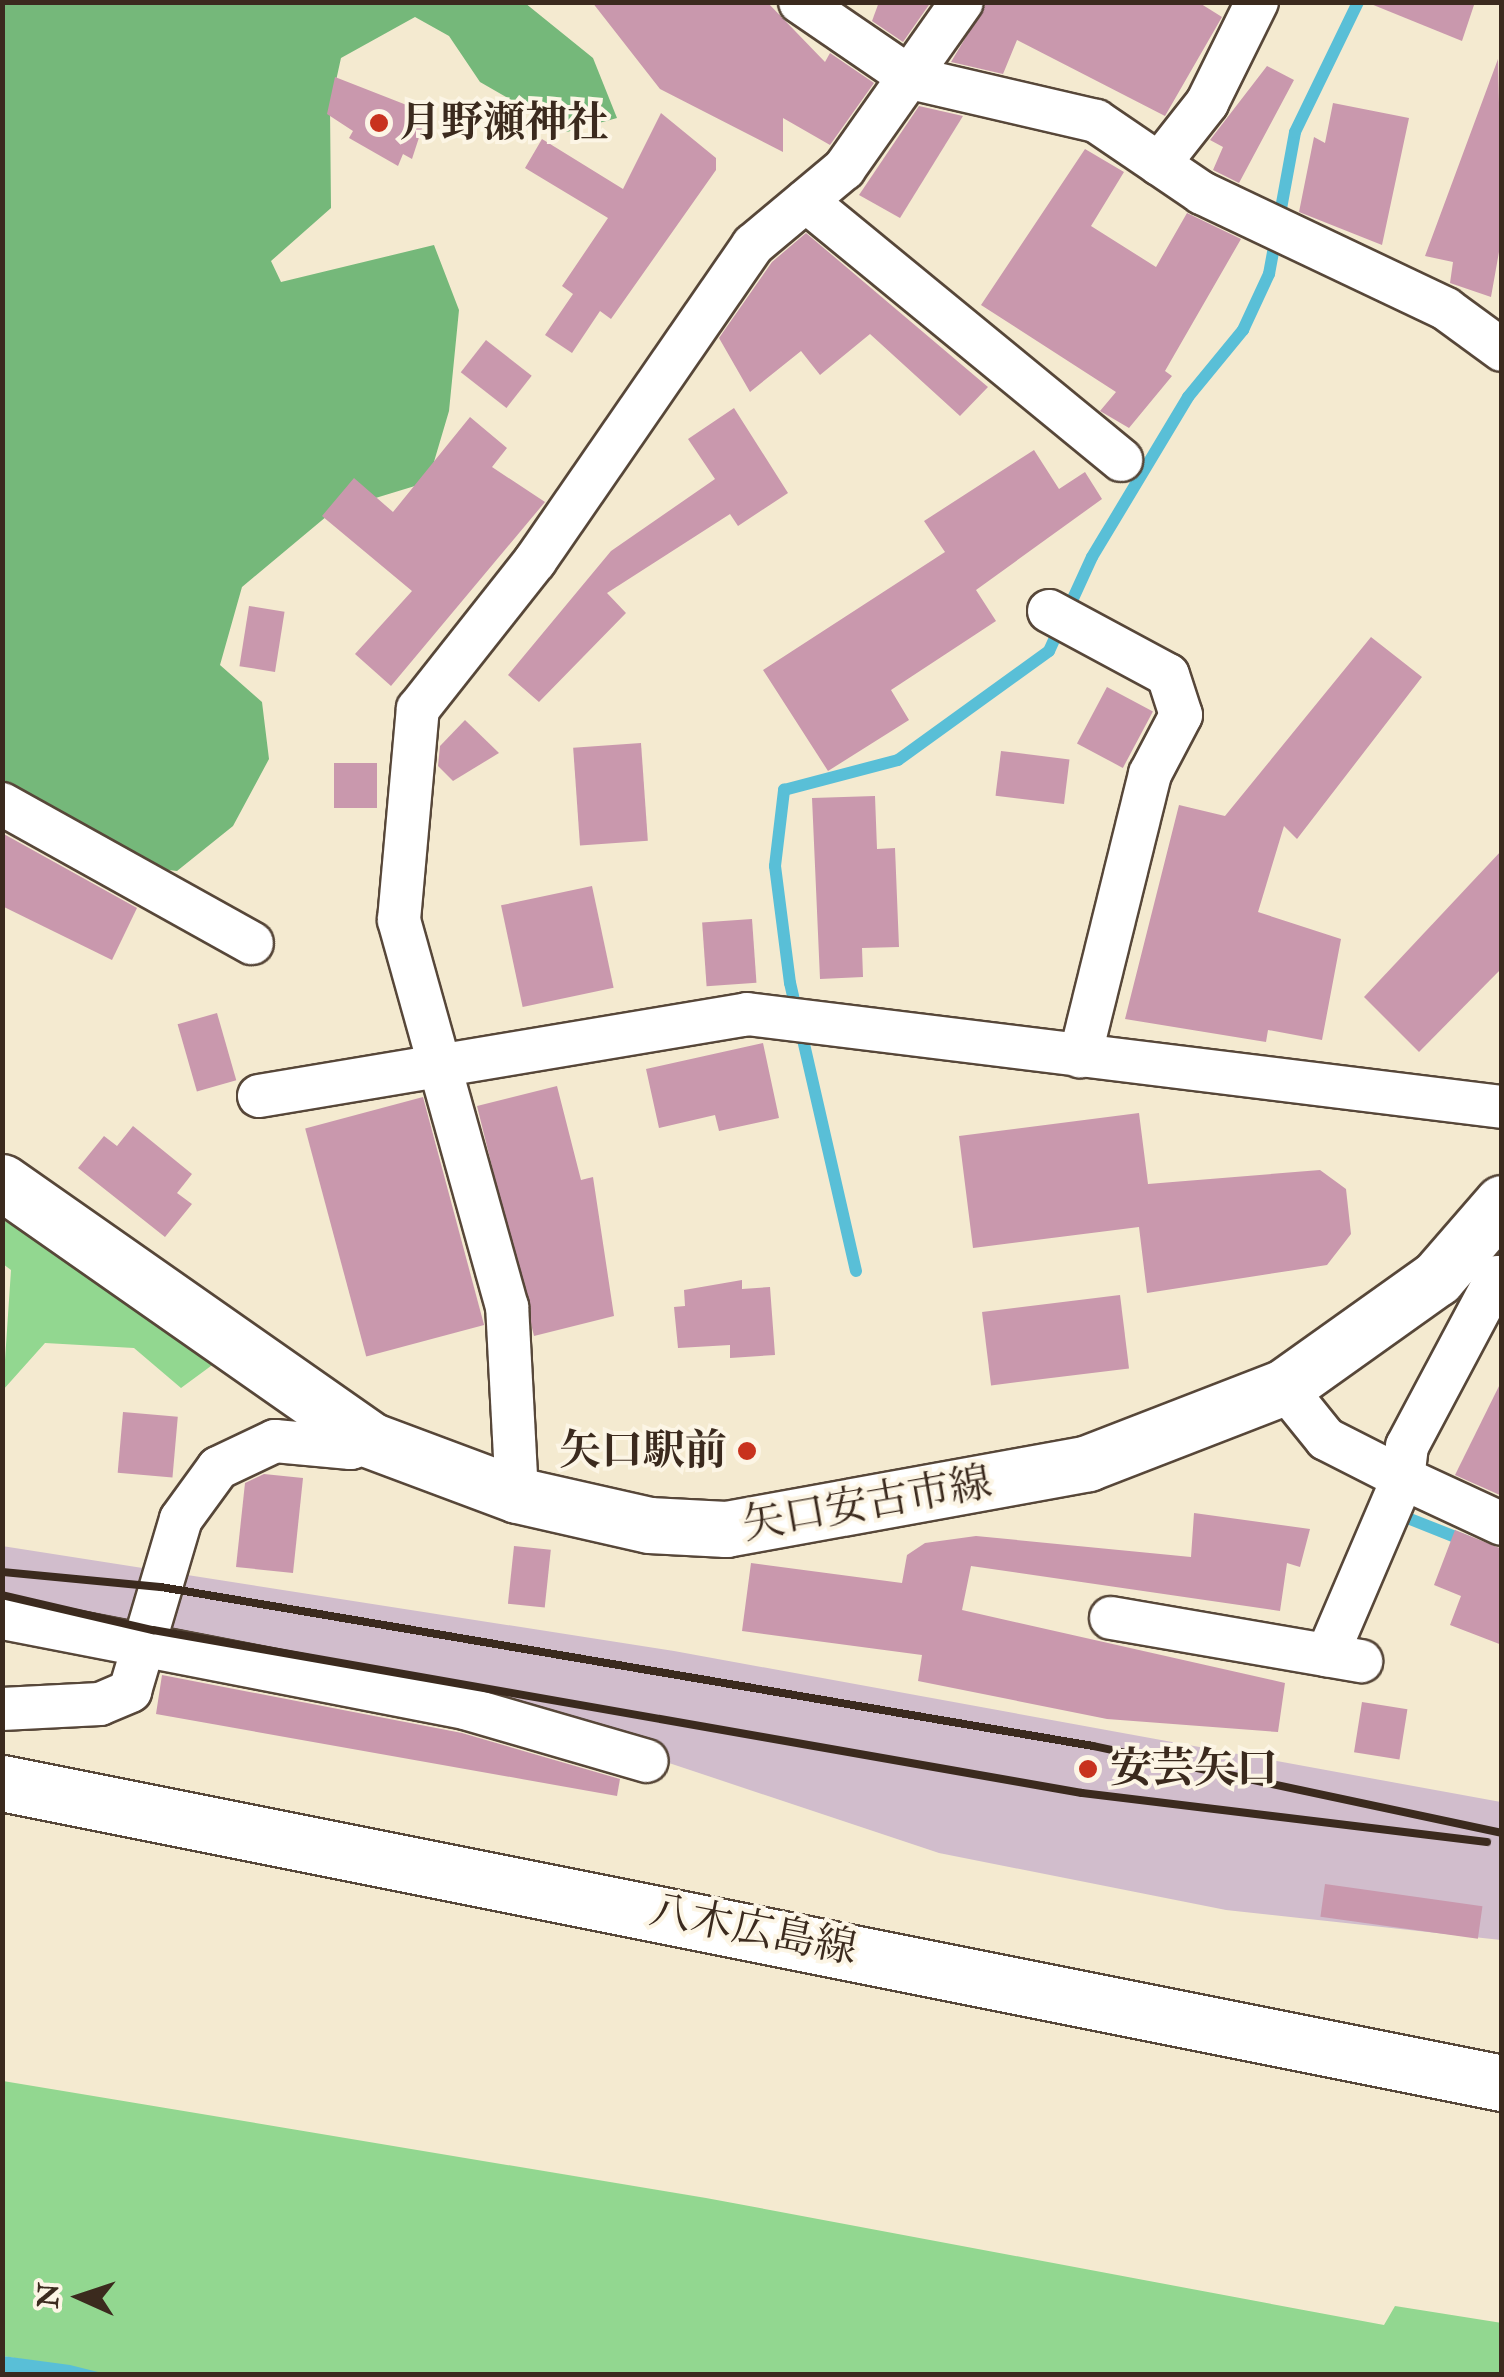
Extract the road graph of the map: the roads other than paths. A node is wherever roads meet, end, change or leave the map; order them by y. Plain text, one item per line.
1 (800, 2) edge
2 (962, 2) edge
3 (1257, 2) edge
4 (911, 78) junction
5 (1159, 164) junction
6 (806, 201) junction
7 (1502, 350) edge
8 (1122, 460) dead end
9 (1049, 611) dead end
10 (2, 804) edge
11 (252, 943) dead end
12 (1080, 1056) junction
13 (440, 1070) junction
14 (259, 1096) dead end
15 (1502, 1107) edge
16 (2, 1182) edge
17 (1502, 1203) edge
18 (1497, 1277) dead end
19 (1284, 1388) junction
20 (370, 1440) junction
21 (1403, 1478) junction
22 (516, 1495) junction
23 (1502, 1524) edge
24 (2, 1618) edge
25 (1111, 1618) dead end
26 (144, 1646) junction
27 (2, 1709) edge
28 (646, 1761) dead end
29 (2, 1783) edge
30 (1502, 2082) edge

1 - 4 street
2 - 4 street
3 - 5 street
4 - 5 street
4 - 6 street
5 - 7 street
6 - 8 street
6 - 13 street
9 - 12 street
10 - 11 street
12 - 13 street
12 - 15 street
13 - 14 street
13 - 22 street
16 - 20 main road, 矢口安古市線
17 - 19 main road, 矢口安古市線
18 - 21 street
19 - 21 street
19 - 22 main road, 矢口安古市線
20 - 22 main road, 矢口安古市線
20 - 26 street
21 - 23 street
21 - 25 street
24 - 26 street
26 - 27 street
26 - 28 street
29 - 30 main road, 八木広島線

